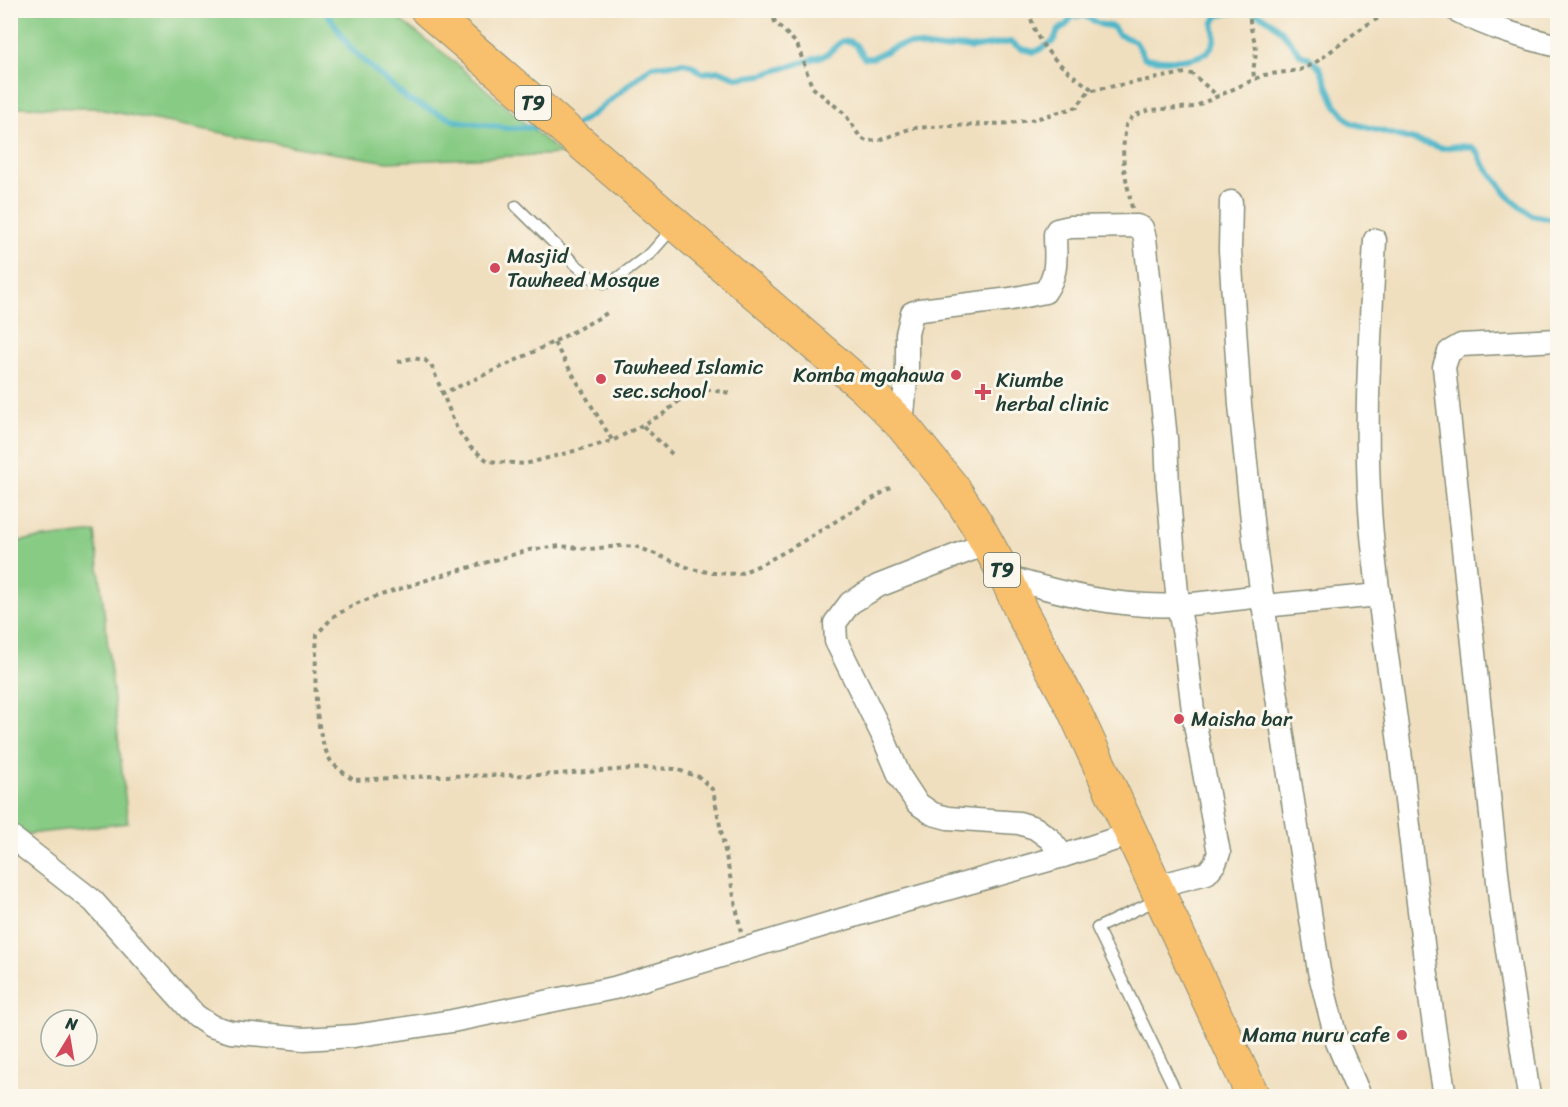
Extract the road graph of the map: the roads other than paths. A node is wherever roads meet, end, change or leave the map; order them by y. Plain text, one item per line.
1 (427, 10) edge
2 (1456, 10) edge
3 (1557, 46) edge
4 (1231, 202) dead end
5 (516, 206) dead end
6 (675, 225) junction
7 (1375, 240) dead end
8 (1557, 340) edge
9 (902, 425) junction
10 (987, 543) junction
11 (1006, 577) junction
12 (1379, 596) junction
13 (1263, 601) junction
14 (1178, 605) junction
15 (1131, 834) junction
16 (10, 836) edge
17 (1063, 856) junction
18 (1159, 892) junction
19 (1178, 1096) edge
20 (1253, 1096) edge
21 (1360, 1096) edge
22 (1445, 1096) edge
23 (1529, 1096) edge

1 - 6 highway, T9
2 - 3 street
4 - 13 street
5 - 6 lane
6 - 9 highway, T9
7 - 12 street
8 - 23 street
9 - 10 highway, T9
9 - 14 street
10 - 11 highway, T9
10 - 17 street
11 - 14 street
11 - 15 highway, T9
12 - 13 street
12 - 22 street
13 - 14 street
13 - 21 street
14 - 18 street
15 - 17 street
15 - 18 highway, T9
16 - 17 street
18 - 19 lane
18 - 20 highway, T9

